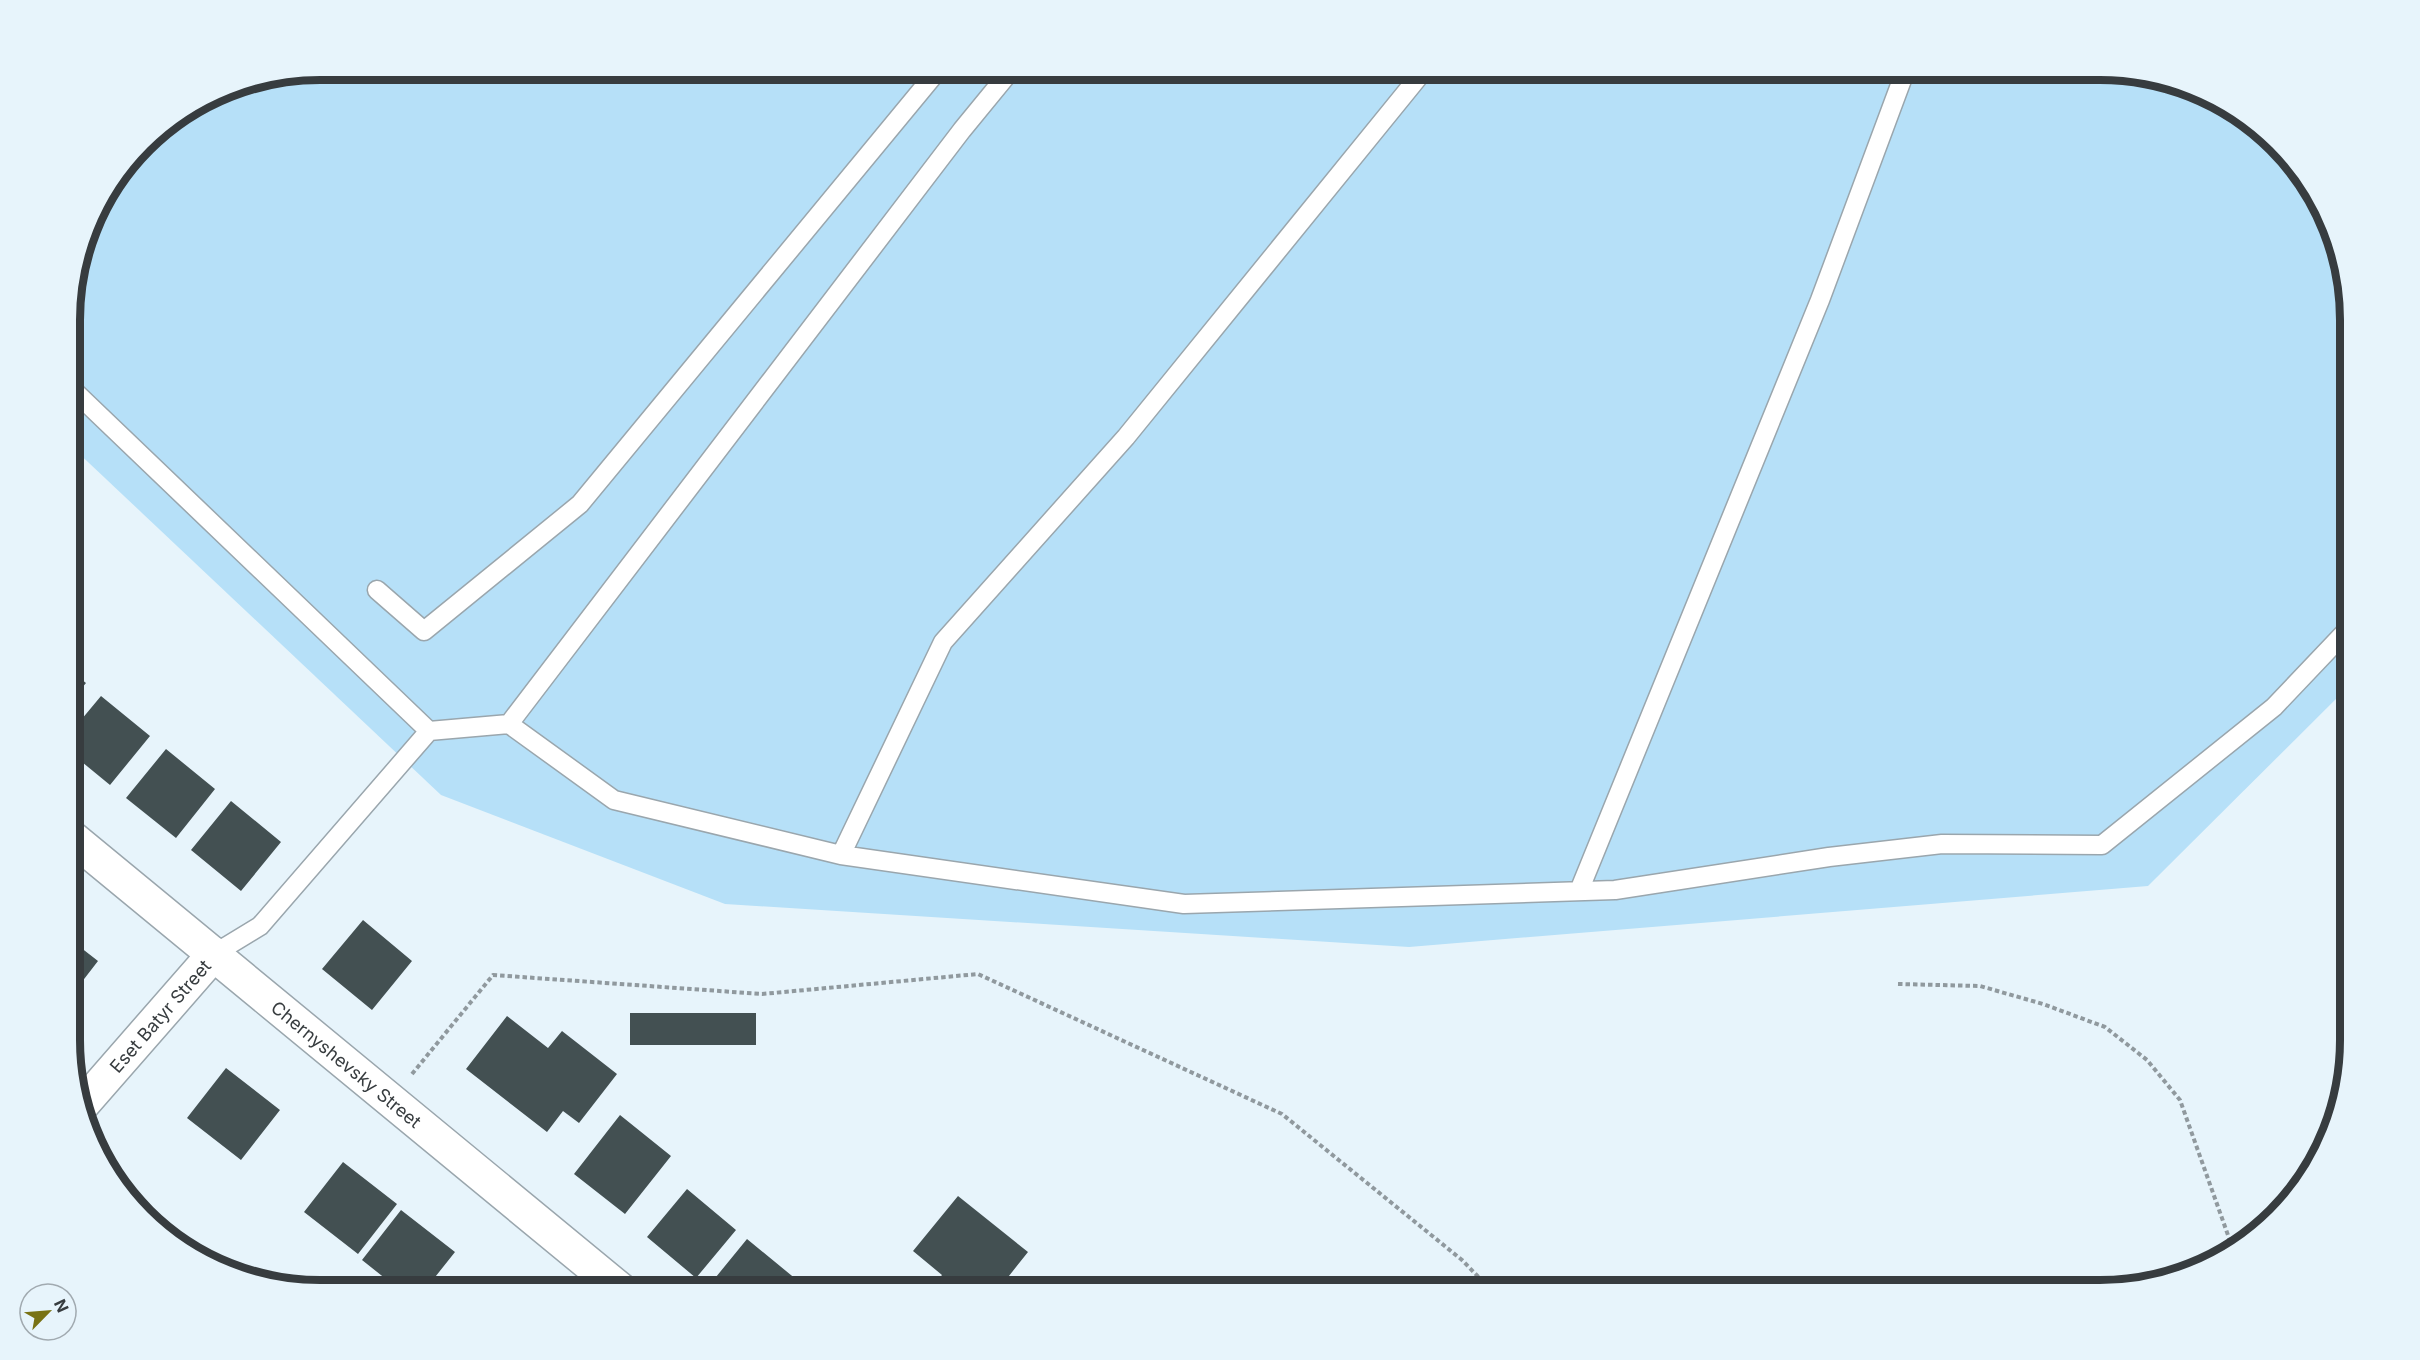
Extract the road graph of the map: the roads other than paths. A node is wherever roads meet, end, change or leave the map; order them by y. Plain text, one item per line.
1 (930, 80) edge
2 (1003, 80) edge
3 (1416, 80) edge
4 (1902, 80) edge
5 (80, 397) edge
6 (377, 590) dead end
7 (2340, 638) edge
8 (509, 724) junction
9 (429, 731) junction
10 (80, 844) edge
11 (841, 855) junction
12 (1579, 891) junction
13 (214, 954) junction
14 (87, 1099) edge
15 (608, 1280) edge

1 - 6 lane
2 - 8 lane
3 - 11 lane
4 - 12 lane
5 - 9 lane
7 - 12 lane
8 - 9 lane
8 - 11 lane
9 - 13 lane
10 - 13 street, Chernyshevsky Street
11 - 12 lane
13 - 14 street, Eset Batyr Street
13 - 15 street, Chernyshevsky Street

